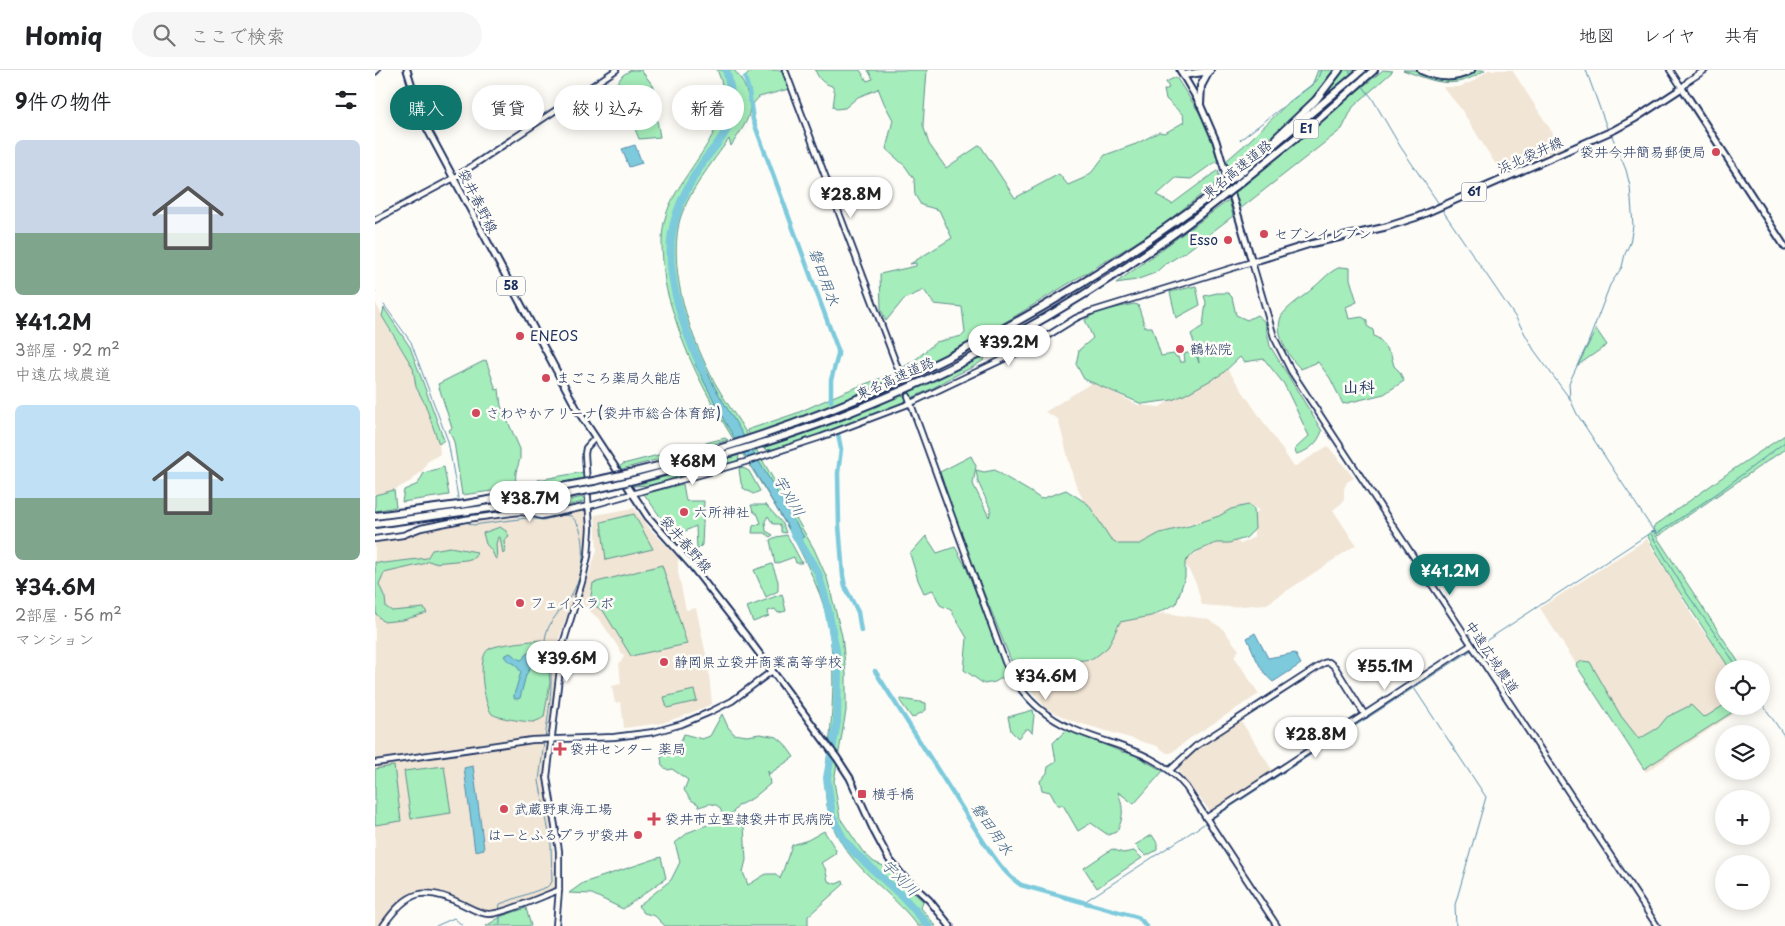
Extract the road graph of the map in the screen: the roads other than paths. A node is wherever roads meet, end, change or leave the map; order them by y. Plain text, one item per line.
1 (407, 70) edge
2 (616, 70) edge
3 (785, 70) edge
4 (1339, 70) edge
5 (1362, 70) edge
6 (1374, 70) edge
7 (1421, 70) edge
8 (1431, 70) edge
9 (1463, 70) edge
10 (1471, 70) edge
11 (1671, 70) edge
12 (1705, 70) edge
13 (1210, 71) edge
14 (1181, 73) edge
15 (1682, 88) junction
16 (1200, 104) junction
17 (454, 178) junction
18 (1232, 178) junction
19 (375, 220) edge
20 (1785, 247) edge
21 (1252, 262) junction
22 (900, 374) dead end
23 (908, 396) dead end
24 (911, 403) junction
25 (595, 438) junction
26 (633, 493) junction
27 (541, 496) junction
28 (589, 506) junction
29 (375, 516) edge
30 (375, 524) edge
31 (375, 539) edge
32 (1471, 645) junction
33 (772, 671) junction
34 (1365, 715) junction
35 (551, 739) junction
36 (375, 763) edge
37 (1170, 770) junction
38 (1206, 818) junction
39 (559, 890) junction
40 (383, 926) edge
41 (556, 926) edge
42 (950, 926) edge
43 (1277, 926) edge
44 (1657, 926) edge

1 - 17 main road, 袋井春野線 / 58
2 - 17 street
3 - 22 street
4 - 18 highway
5 - 18 highway, 東名高速道路 / E1
6 - 27 highway, 東名高速道路 / E1, bridge
7 - 10 highway
8 - 9 highway
11 - 15 street
12 - 15 street
13 - 14 highway
13 - 16 highway
14 - 16 main road
15 - 20 main road
15 - 21 main road, 浜北袋井線 / 61
16 - 21 main road
17 - 19 street
17 - 25 main road, 袋井春野線 / 58
18 - 27 highway, 東名高速道路 / E1, bridge
21 - 24 street
21 - 32 street, 中遠広域農道
23 - 24 street
24 - 26 street
24 - 37 street
25 - 26 main road, 袋井春野線 / 58
25 - 28 street
26 - 28 street
26 - 33 main road, 袋井春野線 / 58
27 - 29 highway, 東名高速道路 / E1
27 - 30 highway, 東名高速道路 / E1
28 - 31 street
28 - 35 street
32 - 34 street
32 - 44 street, 中遠広域農道
33 - 35 street
33 - 42 main road, 袋井春野線 / 58
34 - 37 street
34 - 38 street
35 - 36 street
35 - 39 street
37 - 38 street
38 - 43 street
39 - 40 street
39 - 41 street

